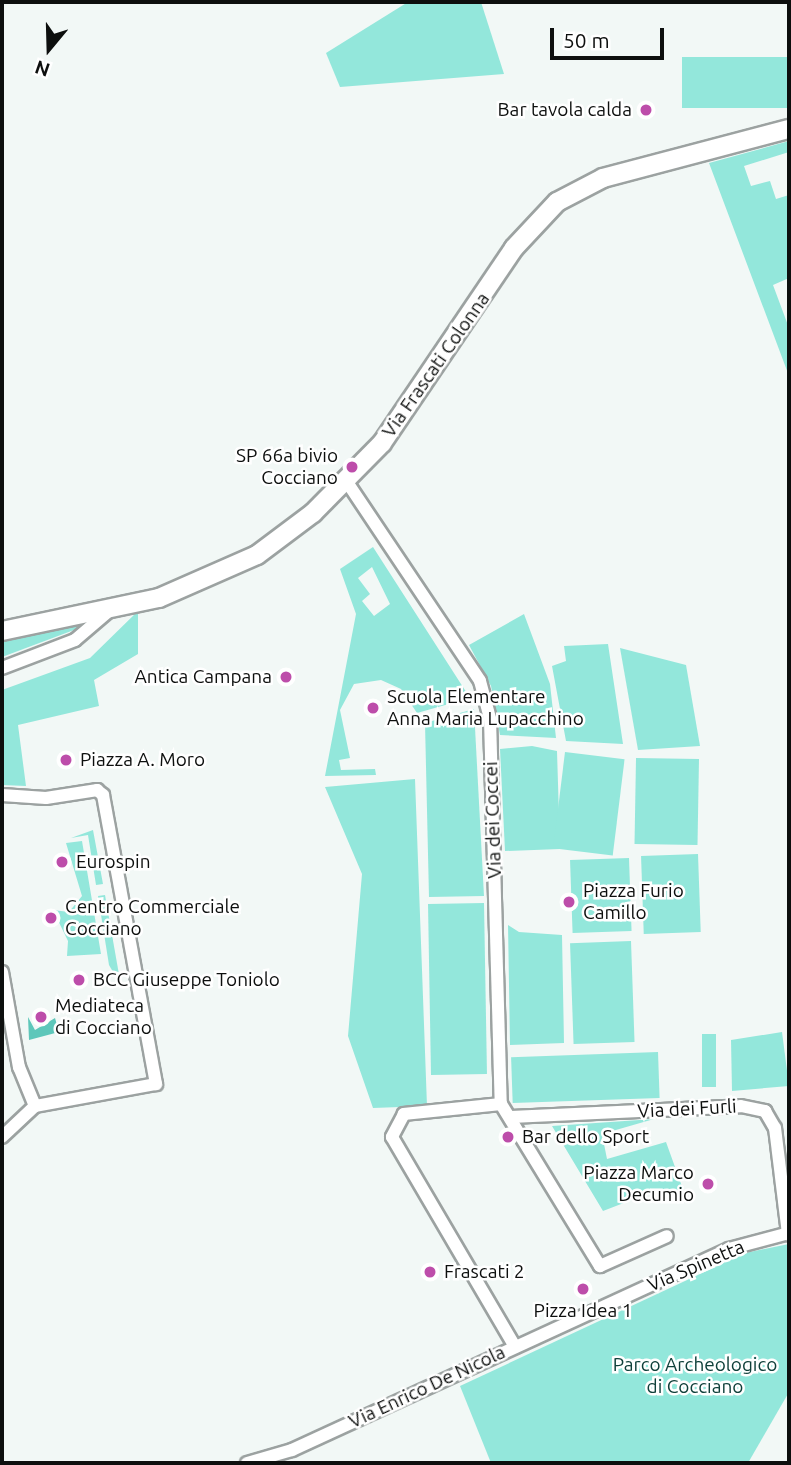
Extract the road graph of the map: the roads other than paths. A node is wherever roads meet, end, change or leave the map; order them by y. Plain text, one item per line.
1 (789, 130) edge
2 (347, 482) junction
3 (109, 611) junction
4 (2, 631) edge
5 (2, 668) edge
6 (2, 795) edge
7 (2, 972) edge
8 (722, 1091) dead end
9 (501, 1104) junction
10 (35, 1106) junction
11 (722, 1107) junction
12 (517, 1121) junction
13 (2, 1137) edge
14 (788, 1233) edge
15 (667, 1236) dead end
16 (605, 1306) joint
17 (515, 1347) junction
18 (247, 1463) edge

1 - 2 street, Via Frascati Colonna
2 - 3 street, Via Frascati Colonna
2 - 9 street, Via dei Coccei
3 - 4 street, Via Frascati Colonna
3 - 5 street
6 - 10 street
7 - 10 street
8 - 11 street
9 - 12 street
9 - 17 street
10 - 13 street
11 - 12 street, Via dei Furli
11 - 14 street, Via dei Furli
12 - 15 street
14 - 16 street, Via Spinetta
16 - 17 street, Via Enrico De Nicola
17 - 18 street, Via Enrico De Nicola

